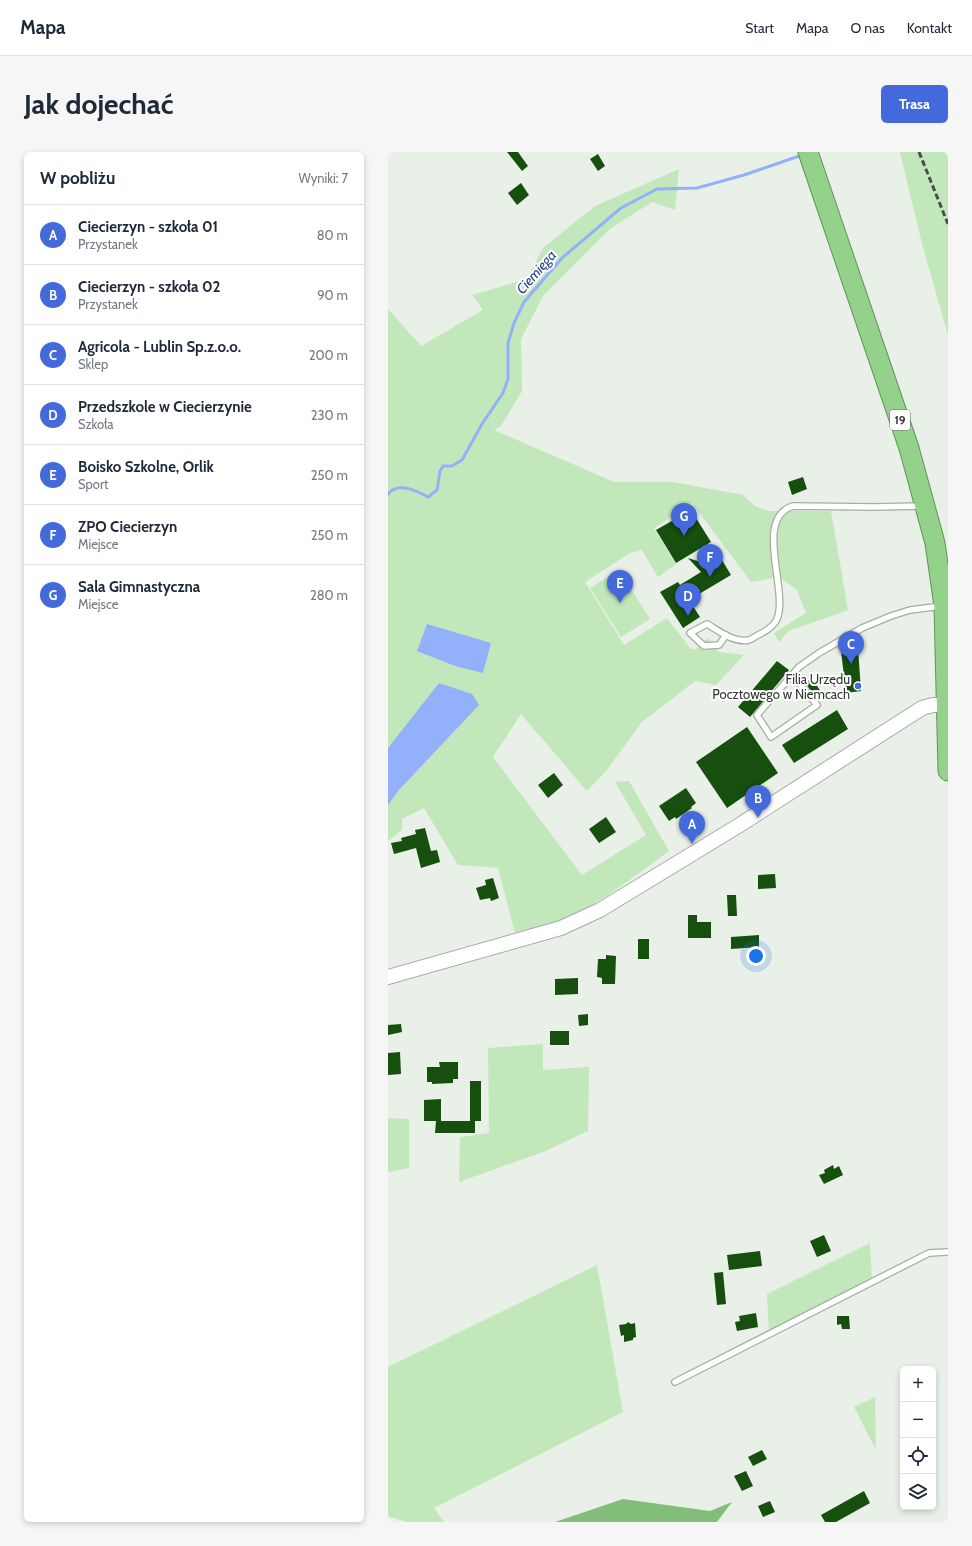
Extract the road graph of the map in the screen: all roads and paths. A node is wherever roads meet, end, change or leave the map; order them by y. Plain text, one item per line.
1 (808, 152) edge
2 (926, 506) junction
3 (944, 606) junction
4 (726, 635) junction
5 (792, 675) junction
6 (947, 705) edge
7 (948, 771) edge
8 (388, 978) edge
9 (948, 1252) edge
10 (675, 1382) dead end

1 - 2 highway, 19
2 - 3 highway, 19
2 - 4 lane
3 - 5 lane
3 - 6 highway, 19
4 - 4 lane
5 - 5 lane
6 - 7 highway, 19
6 - 8 street
9 - 10 lane

